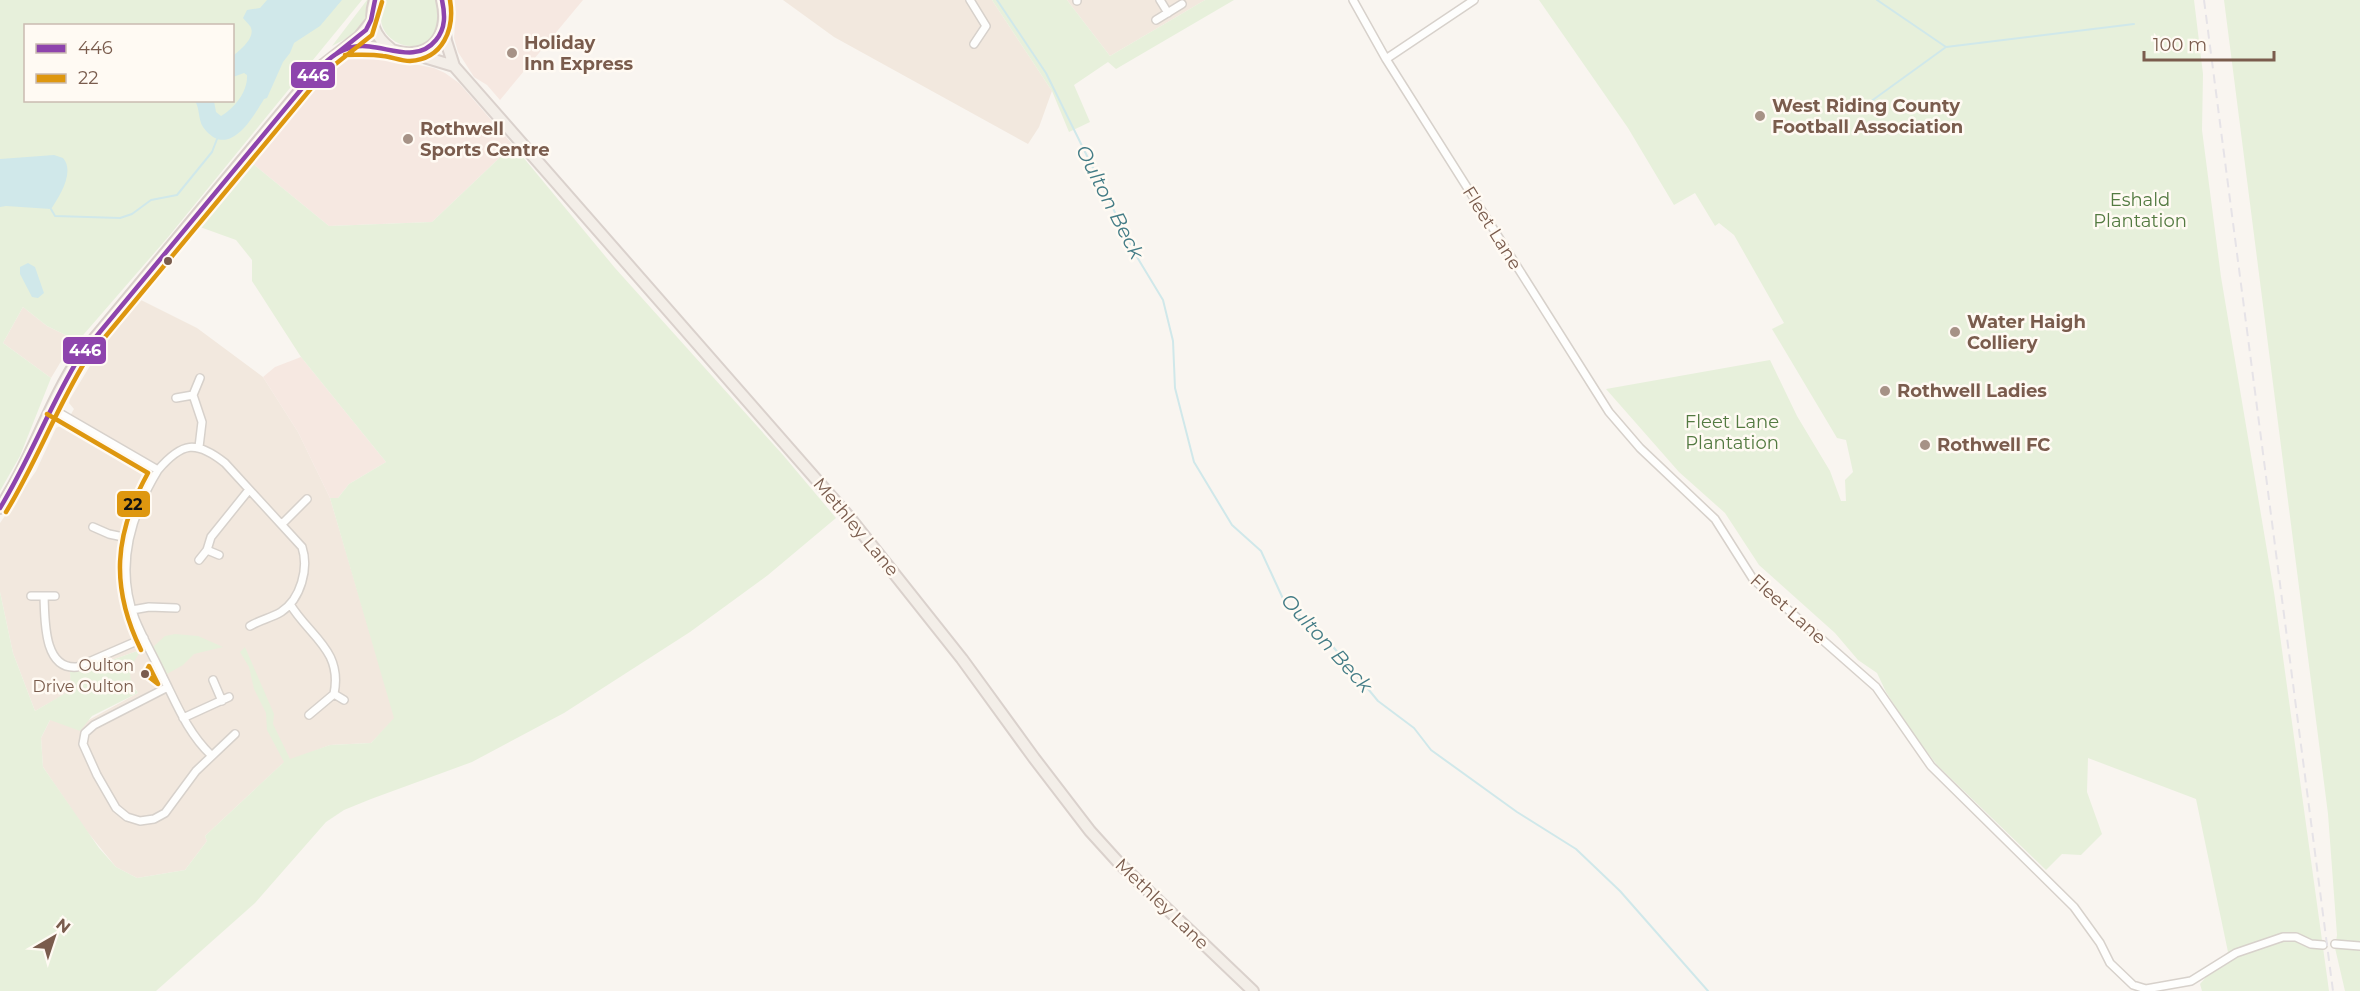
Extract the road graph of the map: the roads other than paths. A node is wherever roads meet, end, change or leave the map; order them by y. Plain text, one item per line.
1 (375, 0) edge
2 (442, 0) edge
3 (970, 0) edge
4 (1160, 0) edge
5 (1353, 0) edge
6 (1474, 0) edge
7 (1182, 4) dead end
8 (1168, 13) junction
9 (1156, 20) dead end
10 (371, 22) junction
11 (444, 25) junction
12 (974, 44) dead end
13 (345, 48) junction
14 (391, 50) junction
15 (411, 54) junction
16 (1386, 60) junction
17 (454, 66) junction
18 (200, 378) dead end
19 (193, 395) junction
20 (176, 398) dead end
21 (51, 408) junction
22 (199, 447) junction
23 (158, 470) junction
24 (248, 491) junction
25 (307, 499) dead end
26 (0, 508) edge
27 (282, 524) junction
28 (93, 527) dead end
29 (128, 538) junction
30 (207, 550) junction
31 (219, 555) dead end
32 (200, 560) dead end
33 (31, 596) dead end
34 (44, 596) junction
35 (55, 596) dead end
36 (290, 604) junction
37 (176, 608) dead end
38 (132, 610) junction
39 (250, 626) dead end
40 (144, 638) junction
41 (213, 680) dead end
42 (168, 687) junction
43 (334, 694) junction
44 (344, 700) dead end
45 (309, 715) dead end
46 (183, 718) junction
47 (235, 734) dead end
48 (211, 755) junction
49 (2335, 944) dead end
50 (2324, 945) dead end
51 (2360, 946) edge
52 (1253, 991) edge

1 - 10 main road
2 - 11 main road, Methley Lane
3 - 12 street
4 - 8 street
5 - 16 street, Fleet Lane
6 - 16 street
7 - 8 street
8 - 9 street
10 - 13 main road
10 - 14 main road
11 - 15 main road
11 - 17 main road, Methley Lane
13 - 14 main road
13 - 21 main road
14 - 15 main road
15 - 17 main road
16 - 50 street, Fleet Lane
17 - 52 main road, Methley Lane
18 - 19 street
19 - 20 street
19 - 22 street
21 - 23 street
21 - 26 main road
22 - 23 street
22 - 24 street
23 - 29 street
24 - 27 street
24 - 30 street
25 - 27 street
27 - 36 street
28 - 29 street
29 - 38 street
30 - 31 street
30 - 32 street
33 - 34 street
34 - 35 street
34 - 40 street
36 - 39 street
36 - 43 street
37 - 38 street
38 - 40 street
40 - 42 street
41 - 46 street
42 - 46 street
42 - 48 street
43 - 44 street
43 - 45 street
46 - 48 street
47 - 48 street
49 - 51 street

